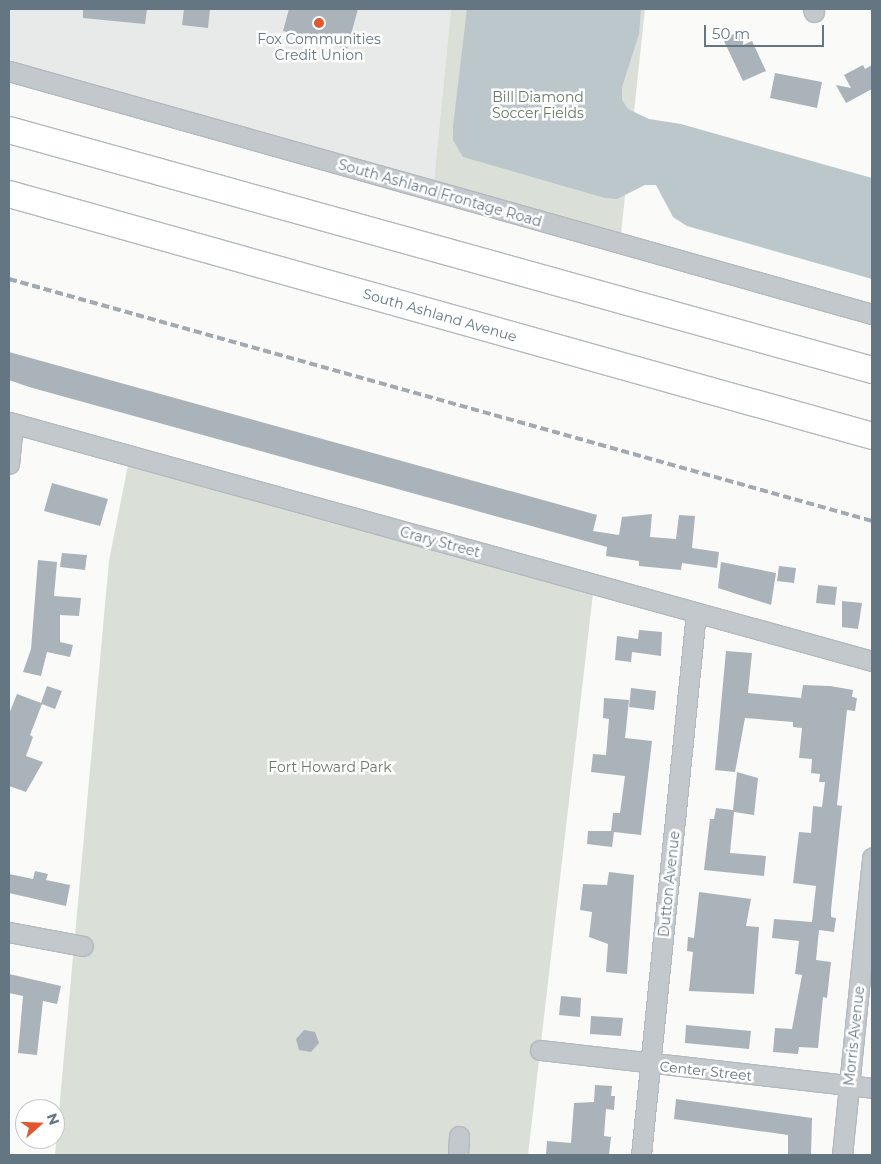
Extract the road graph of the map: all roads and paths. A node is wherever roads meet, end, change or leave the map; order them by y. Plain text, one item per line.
1 (9, 71) edge
2 (9, 130) edge
3 (9, 194) edge
4 (872, 314) edge
5 (872, 370) edge
6 (11, 423) edge
7 (872, 436) edge
8 (9, 464) edge
9 (696, 613) junction
10 (872, 662) edge
11 (872, 858) edge
12 (9, 932) edge
13 (83, 946) dead end
14 (540, 1050) dead end
15 (651, 1066) junction
16 (849, 1085) junction
17 (872, 1088) edge
18 (459, 1136) dead end
19 (458, 1155) edge
20 (641, 1155) edge
21 (842, 1155) edge

1 - 4 street, South Ashland Frontage Road
2 - 5 main road
3 - 7 main road, South Ashland Avenue
6 - 8 street
6 - 9 street, Crary Street
9 - 10 street, Crary Street
9 - 15 street, Dutton Avenue
11 - 16 street, Morris Avenue
12 - 13 street
14 - 15 street, Center Street
15 - 16 street, Center Street
15 - 20 street, Dutton Avenue
16 - 17 street, Center Street
16 - 21 street, Morris Avenue
18 - 19 street

